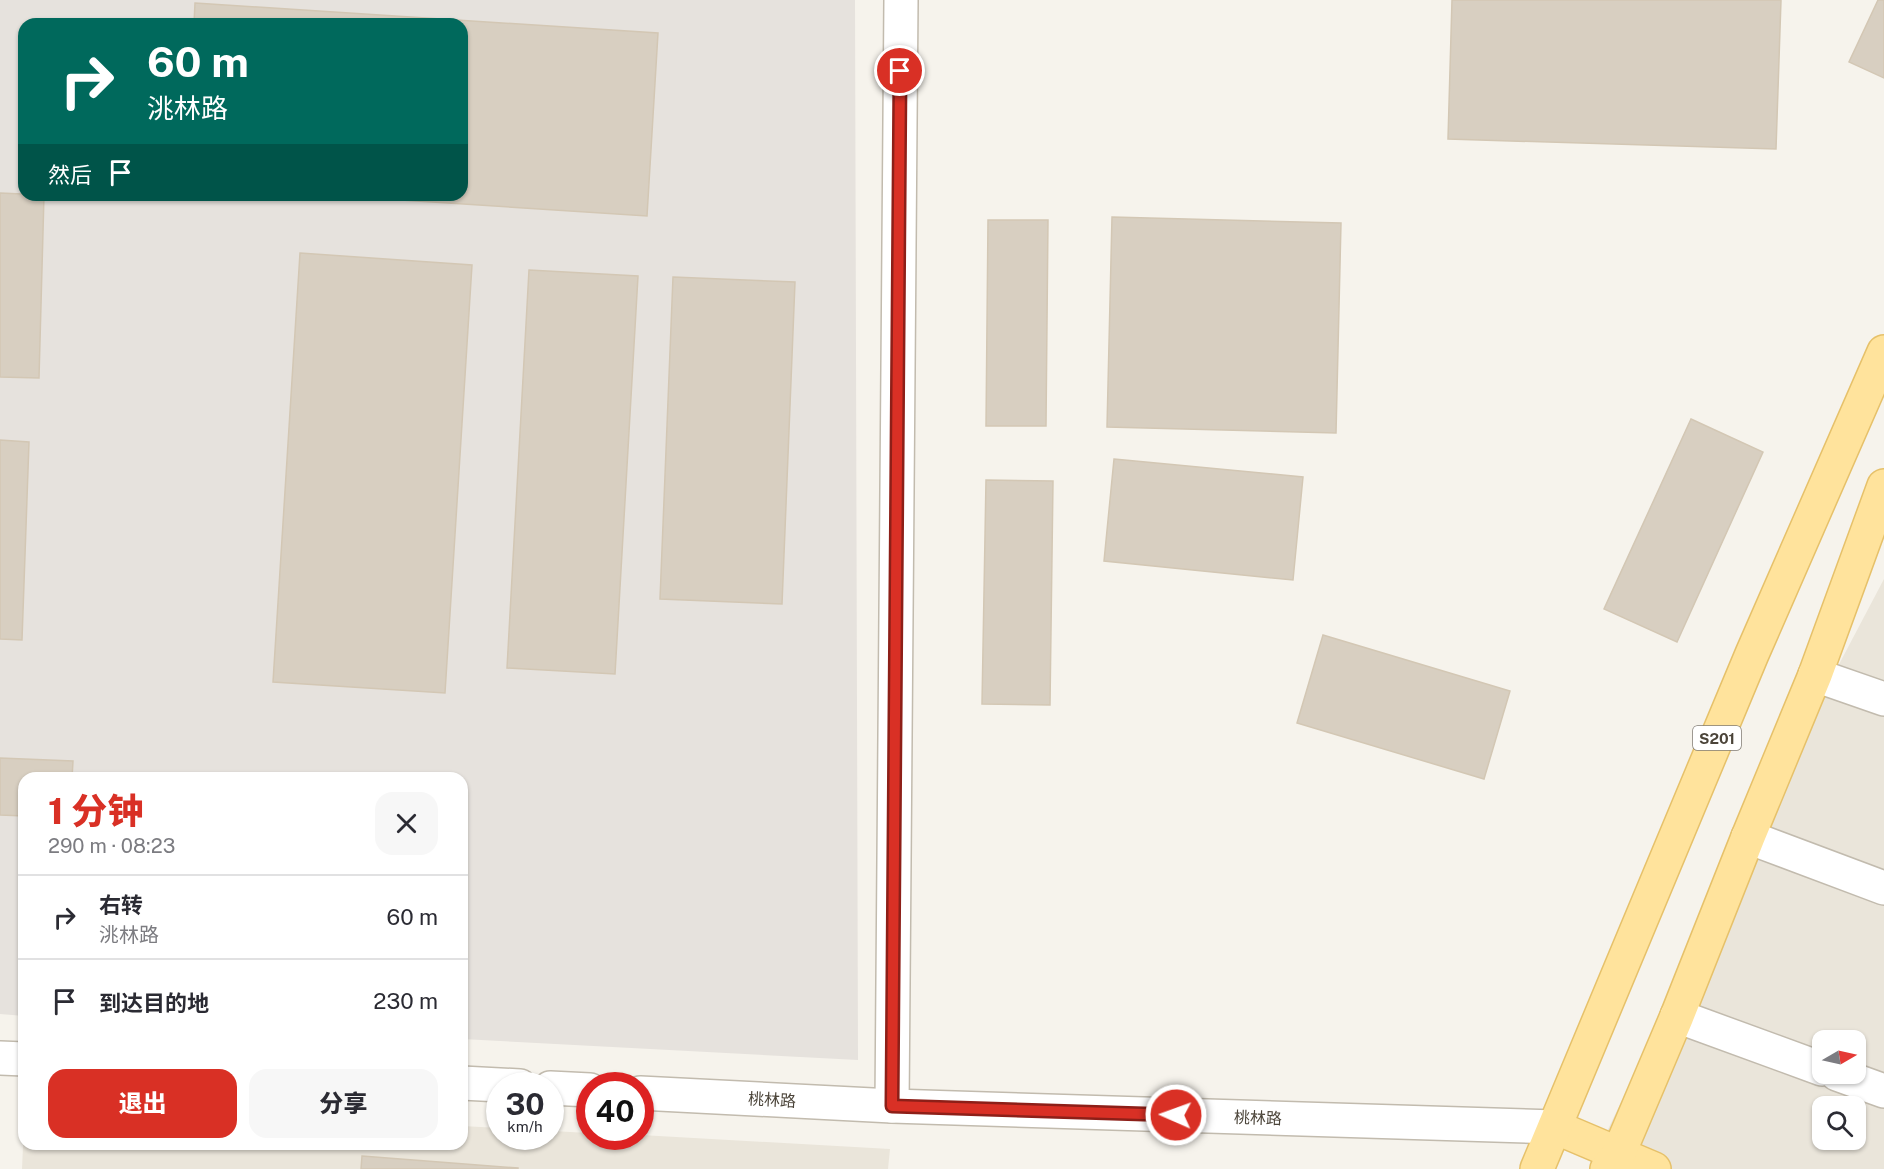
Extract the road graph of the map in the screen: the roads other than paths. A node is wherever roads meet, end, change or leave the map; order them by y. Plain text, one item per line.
1 (901, 0) edge
2 (1884, 352) edge
3 (1884, 487) edge
4 (1815, 675) junction
5 (1884, 699) edge
6 (1748, 837) junction
7 (1884, 888) edge
8 (1677, 1016) junction
9 (0, 1058) edge
10 (18, 1059) edge
11 (1812, 1065) edge
12 (468, 1083) edge
13 (486, 1084) edge
14 (1865, 1084) edge
15 (1884, 1091) edge
16 (654, 1094) edge
17 (892, 1106) junction
18 (1555, 1127) junction
19 (1622, 1164) edge
20 (1538, 1169) edge
21 (1654, 1169) edge

1 - 17 street
2 - 18 main road, S201
3 - 4 main road
4 - 5 street
4 - 6 main road
6 - 7 street
6 - 8 main road
8 - 11 street
8 - 19 main road
9 - 10 street
12 - 13 street
14 - 15 street
16 - 17 street, 桃林路
17 - 18 street, 桃林路
18 - 19 main road, 桃林路
18 - 20 main road, S201
19 - 21 main road, 桃林路

